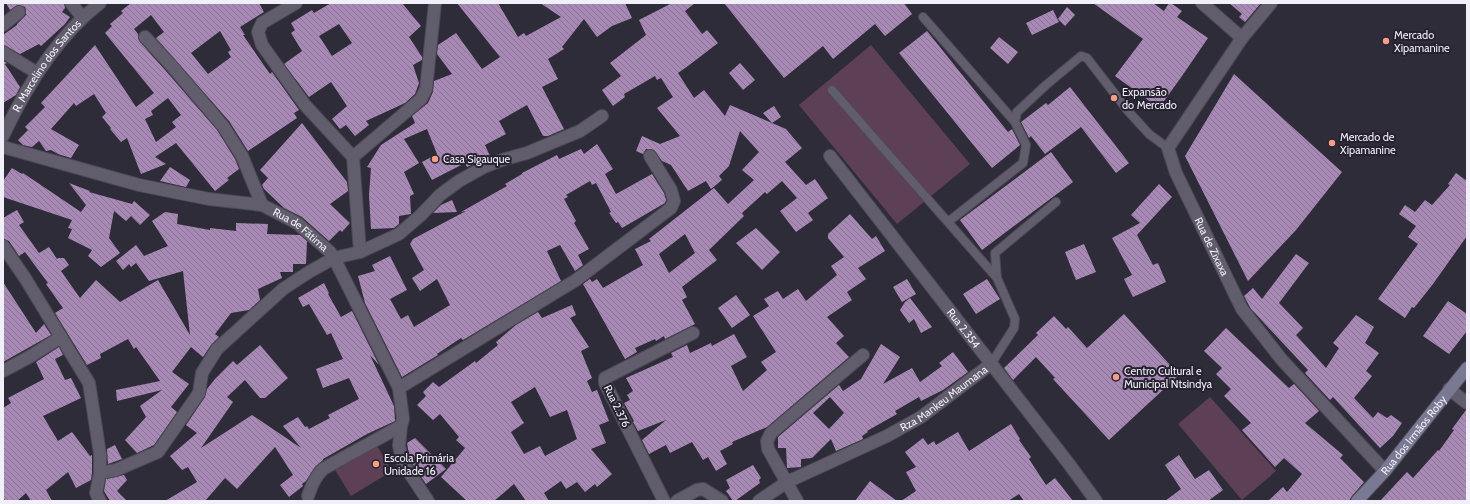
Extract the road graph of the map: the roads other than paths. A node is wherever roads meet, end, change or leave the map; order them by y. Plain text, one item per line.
1 (71, 3) edge
2 (100, 3) edge
3 (296, 3) edge
4 (435, 3) edge
5 (1202, 3) edge
6 (1271, 3) edge
7 (19, 12) dead end
8 (82, 17) junction
9 (924, 18) dead end
10 (3, 25) edge
11 (145, 37) dead end
12 (1242, 38) junction
13 (5, 56) edge
14 (38, 73) junction
15 (832, 90) dead end
16 (602, 116) dead end
17 (1015, 122) junction
18 (5, 128) edge
19 (3, 147) edge
20 (1168, 148) junction
21 (650, 156) dead end
22 (830, 156) dead end
23 (353, 157) junction
24 (1056, 202) dead end
25 (262, 204) junction
26 (948, 222) junction
27 (3, 246) edge
28 (360, 252) junction
29 (334, 258) junction
30 (997, 278) junction
31 (693, 333) dead end
32 (61, 337) junction
33 (863, 355) dead end
34 (992, 364) junction
35 (1467, 368) edge
36 (3, 371) edge
37 (399, 388) junction
38 (1449, 389) junction
39 (1467, 403) edge
40 (401, 426) junction
41 (1385, 471) junction
42 (100, 473) junction
43 (787, 482) junction
44 (308, 496) dead end
45 (100, 501) edge
46 (428, 501) edge
47 (664, 501) edge
48 (676, 501) edge
49 (722, 501) edge
50 (759, 501) edge
51 (797, 501) edge
52 (1096, 501) edge
53 (1357, 501) edge

1 - 8 street
2 - 8 street, R. Marcelino dos Santos
3 - 23 street
4 - 23 street
5 - 12 street
6 - 12 street
7 - 10 street
8 - 14 street, R. Marcelino dos Santos
9 - 17 lane
11 - 25 street
12 - 20 street
13 - 14 street
14 - 18 street, R. Marcelino dos Santos
15 - 26 lane
16 - 28 street
17 - 20 lane
17 - 26 lane
19 - 25 street, Rua de Fátima
20 - 41 street, Rua de Zixaxa
21 - 37 street
22 - 34 street, Rua 2.354
23 - 28 street
24 - 30 lane, Rza Mankeu Maumana
25 - 29 street, Rua de Fátima
26 - 30 lane
27 - 32 street
28 - 29 street
29 - 37 street, Rua de Fátima
29 - 42 street
30 - 34 lane, Rza Mankeu Maumana
31 - 47 street, Rua 2.376
32 - 36 street
32 - 42 street
33 - 43 street
34 - 43 street, Rza Mankeu Maumana
34 - 52 street, Rua 2.354
35 - 38 street, Rua dos Irmãos Roby
37 - 40 street, Rua de Fátima
38 - 39 street
38 - 41 street, Rua dos Irmãos Roby
40 - 44 street
40 - 46 street, Rua de Fátima
41 - 53 street, Rua dos Irmãos Roby
42 - 45 street
43 - 50 street, Rza Mankeu Maumana
43 - 51 street
48 - 49 street

